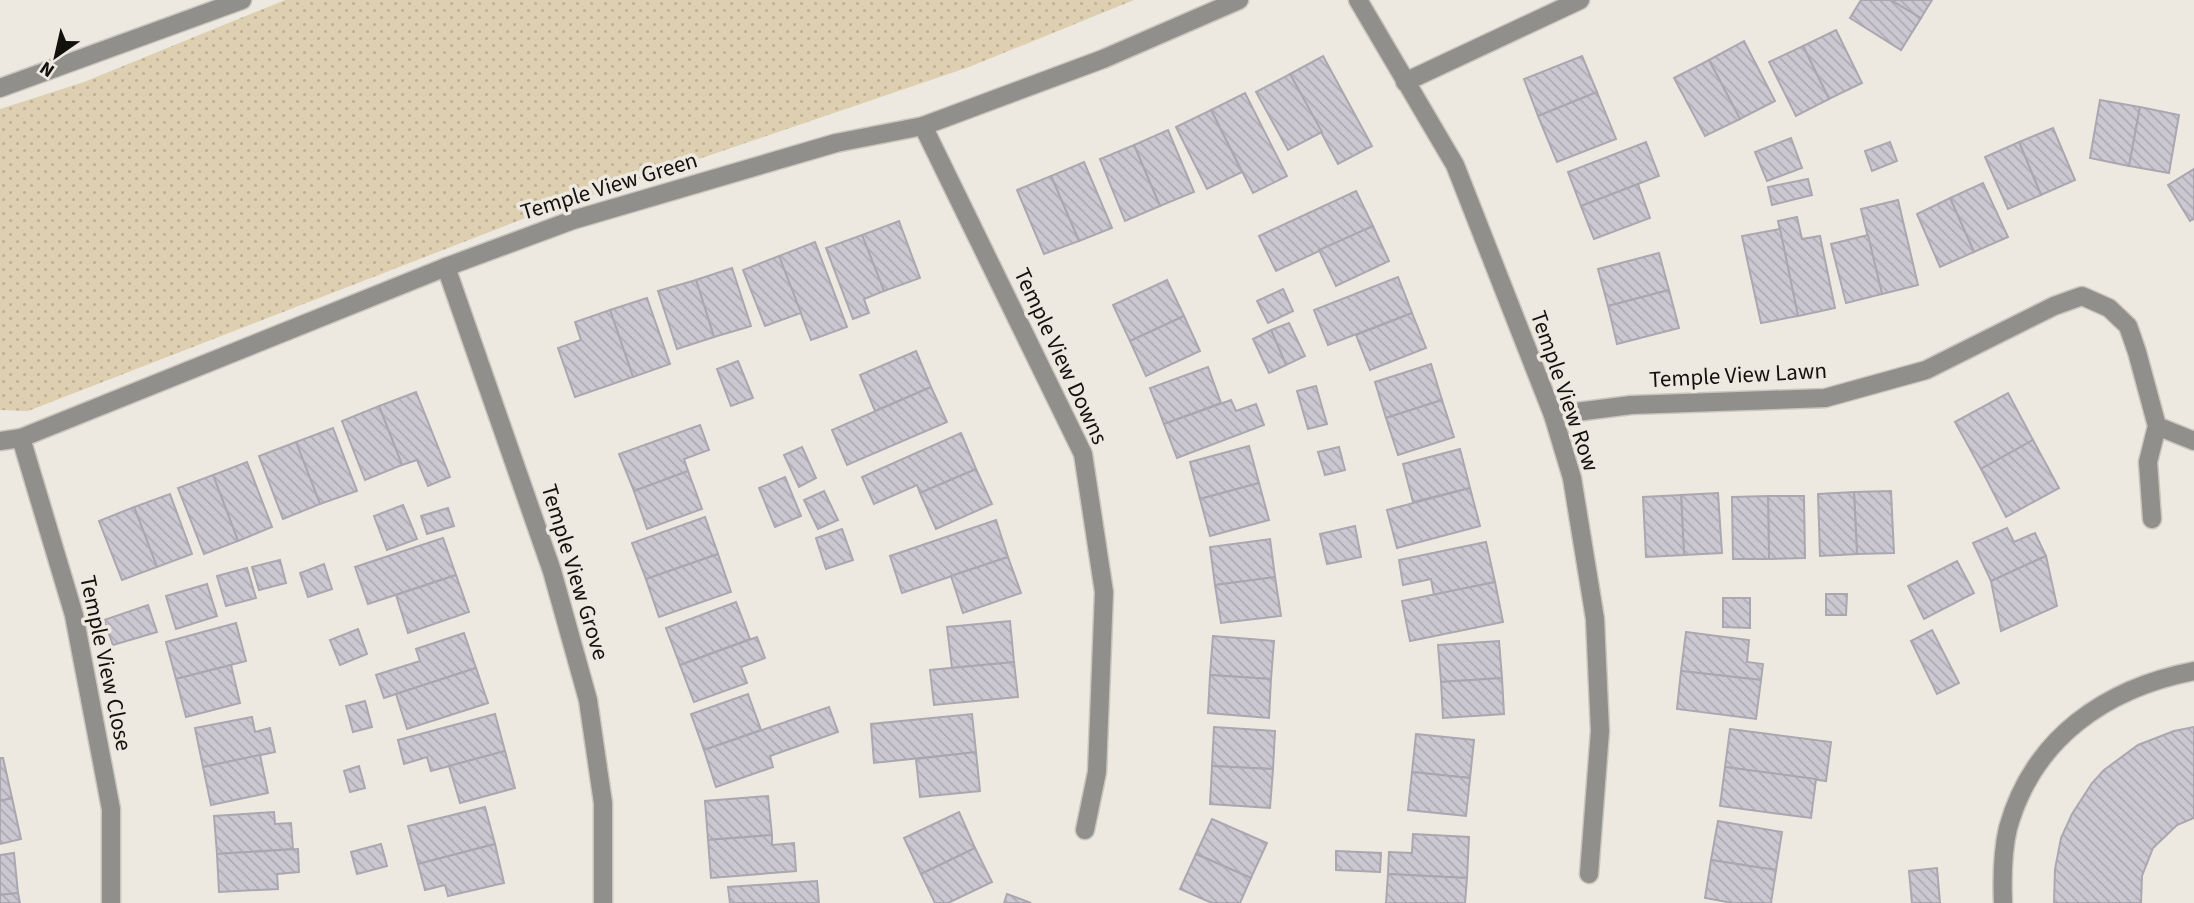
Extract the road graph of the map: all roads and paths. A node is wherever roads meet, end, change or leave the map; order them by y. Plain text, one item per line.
1 (242, 0) edge
2 (1239, 0) edge
3 (1358, 0) edge
4 (1580, 0) edge
5 (1405, 82) junction
6 (0, 88) edge
7 (922, 126) junction
8 (446, 267) junction
9 (1553, 415) junction
10 (2157, 426) junction
11 (21, 438) junction
12 (0, 441) edge
13 (2194, 441) edge
14 (2152, 519) dead end
15 (2194, 671) edge
16 (1085, 830) dead end
17 (1589, 874) dead end
18 (111, 903) edge
19 (603, 903) edge
20 (2003, 903) edge

1 - 6 street
2 - 7 street, Temple View Green
3 - 5 street, Temple View Row
4 - 5 street
5 - 9 street, Temple View Row
7 - 8 street, Temple View Green
7 - 16 street, Temple View Downs
8 - 11 street, Temple View Green
8 - 19 street, Temple View Grove
9 - 10 street, Temple View Lawn
9 - 17 street, Temple View Row
10 - 13 street
10 - 14 street
11 - 12 street, Temple View Green
11 - 18 street, Temple View Close
15 - 20 street

